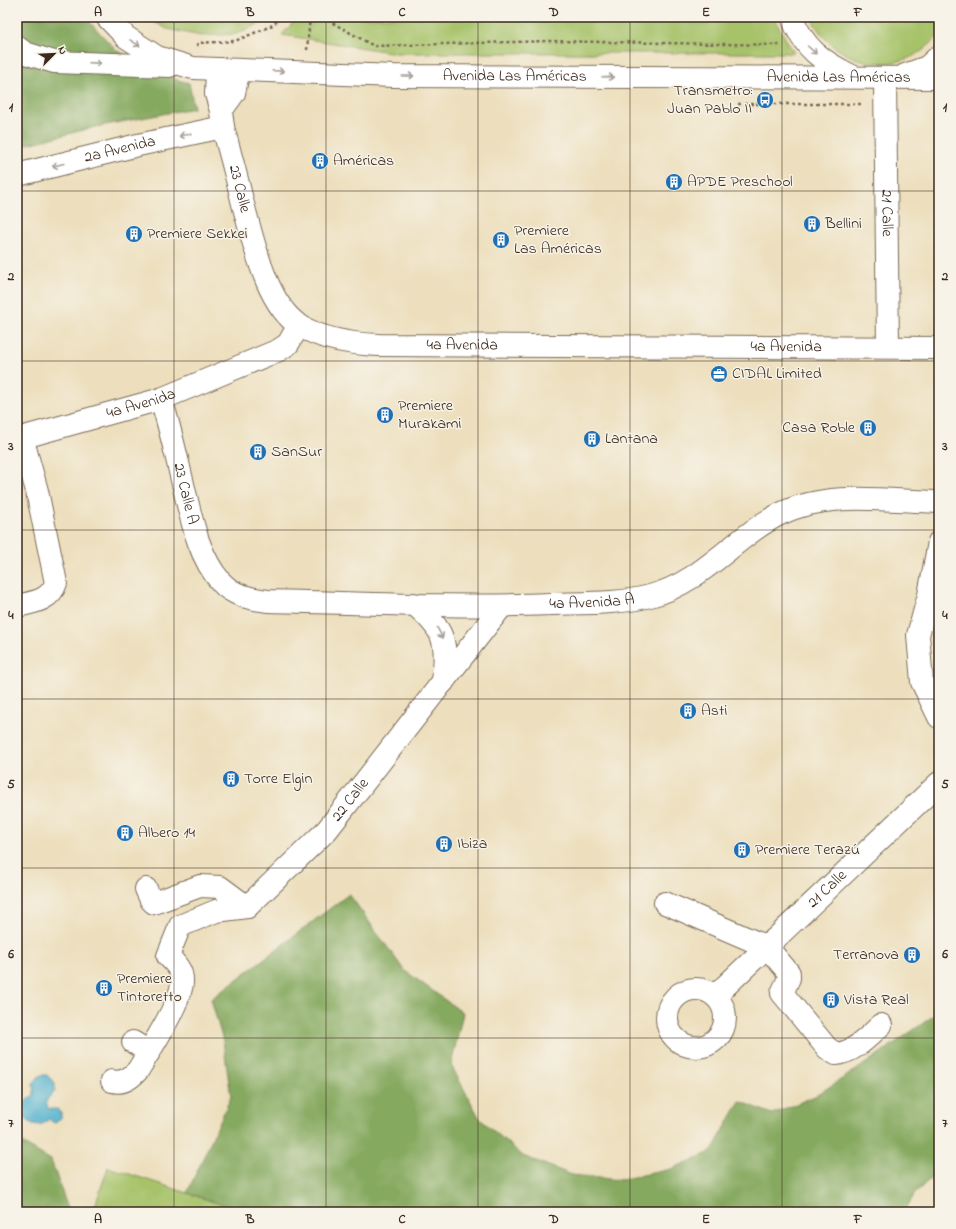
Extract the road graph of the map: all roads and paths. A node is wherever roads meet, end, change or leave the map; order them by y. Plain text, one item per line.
1 (107, 17) edge
2 (282, 17) edge
3 (310, 17) edge
4 (322, 17) edge
5 (792, 17) edge
6 (806, 45) junction
7 (17, 47) edge
8 (939, 56) edge
9 (193, 68) junction
10 (217, 69) junction
11 (239, 70) junction
12 (305, 72) junction
13 (856, 77) junction
14 (891, 78) junction
15 (939, 78) edge
16 (738, 104) dead end
17 (885, 104) junction
18 (222, 119) junction
19 (17, 175) edge
20 (299, 325) junction
21 (888, 347) junction
22 (939, 348) edge
23 (161, 399) junction
24 (20, 438) edge
25 (939, 502) edge
26 (939, 542) edge
27 (222, 583) joint
28 (414, 604) junction
29 (17, 606) edge
30 (502, 606) junction
31 (443, 682) junction
32 (939, 717) edge
33 (939, 783) edge
34 (146, 889) dead end
35 (665, 904) dead end
36 (247, 907) junction
37 (767, 947) junction
38 (716, 996) dead end
39 (881, 1025) dead end
40 (112, 1081) dead end

1 -> 9 street, Avenida Las Américas
2 - 9 path
3 - 12 path
4 - 6 path
5 - 6 street
6 -> 13 street
7 -> 9 street
8 - 14 street
9 - 10 street, Avenida Las Américas
10 - 11 street, Avenida Las Américas
10 - 18 street, 23 Calle
11 -> 12 street, Avenida Las Américas
11 - 18 street
12 -> 13 street, Avenida Las Américas
13 - 14 street, Avenida Las Américas
14 - 15 street, Avenida Las Américas
14 - 17 street, 21 Calle
16 - 17 path
17 - 21 street, 21 Calle
18 -> 19 street, 2a Avenida
18 - 20 street, 23 Calle
20 - 21 street, 4a Avenida
20 - 23 street, 4a Avenida
21 - 22 street, 4a Avenida
23 - 24 street, 4a Avenida
23 - 27 street, 23 Calle A
24 - 29 street
25 - 30 street, 4a Avenida A
26 - 32 street
27 - 28 street, 4a Avenida A
28 - 30 street, 4a Avenida A
28 -> 31 street
30 - 31 street, 22 Calle
31 - 36 street, 22 Calle
33 - 37 street, 21 Calle
34 - 36 street
35 - 37 street
36 - 40 street
37 - 38 street, 21 Calle
37 - 39 street

